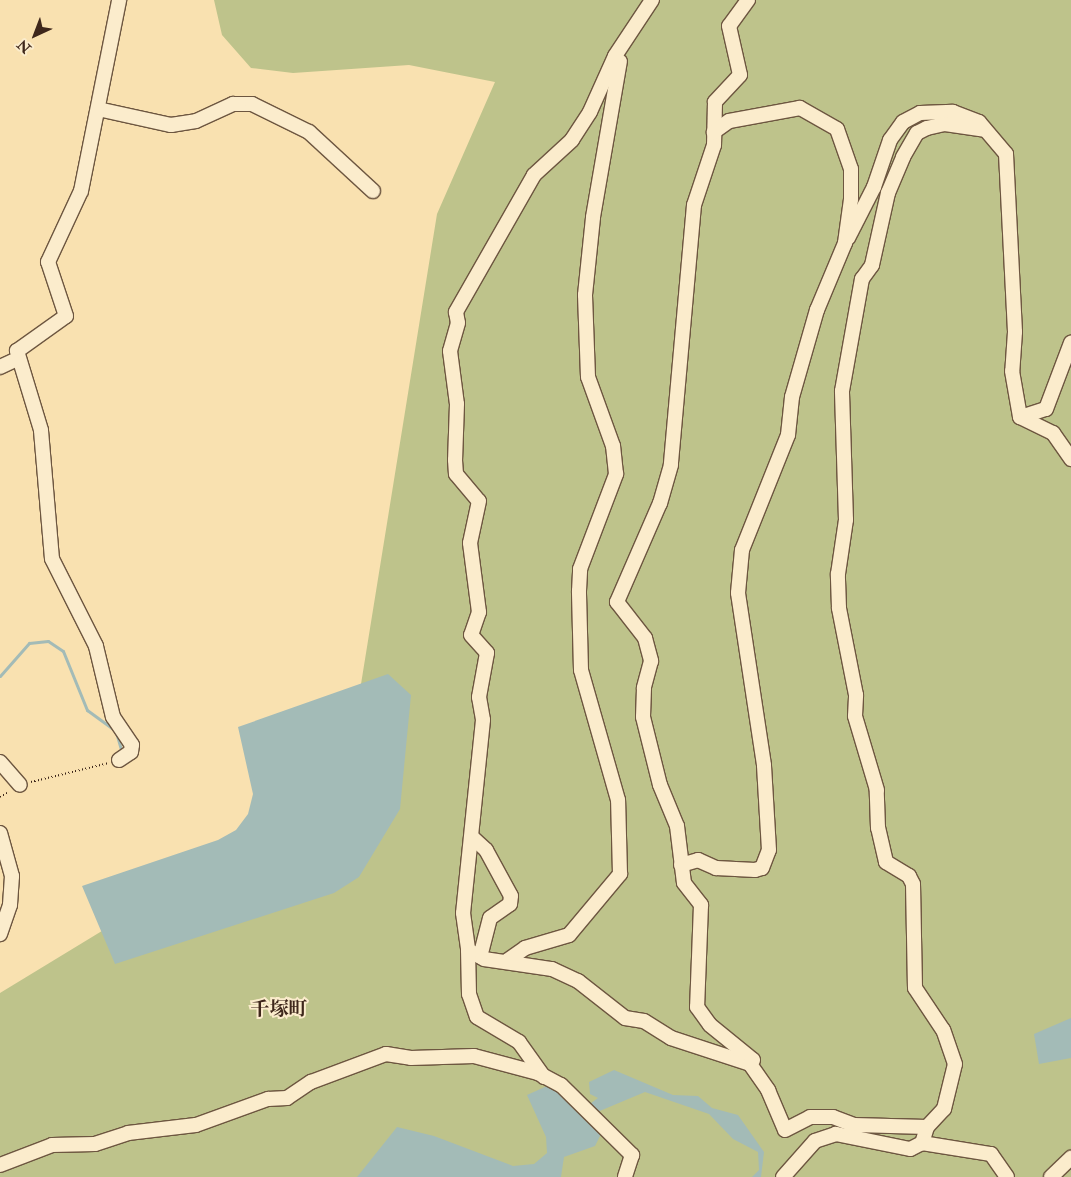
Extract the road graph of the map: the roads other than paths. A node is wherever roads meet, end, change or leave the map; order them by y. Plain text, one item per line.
1 (119, 0) edge
2 (652, 0) edge
3 (748, 0) edge
4 (623, 42) junction
5 (98, 109) junction
6 (985, 130) junction
7 (714, 132) junction
8 (373, 191) dead end
9 (845, 242) junction
10 (1071, 343) edge
11 (17, 355) junction
12 (0, 368) edge
13 (1020, 417) junction
14 (1071, 459) edge
15 (123, 758) road end
16 (0, 762) edge
17 (20, 785) road end
18 (0, 833) edge
19 (472, 837) junction
20 (681, 865) junction
21 (0, 934) edge
22 (474, 953) junction
23 (508, 960) junction
24 (750, 1064) junction
25 (546, 1080) junction
26 (927, 1127) junction
27 (922, 1142) junction
28 (1071, 1158) edge
29 (0, 1165) edge
30 (625, 1177) edge
31 (783, 1177) edge
32 (1007, 1177) edge
33 (1051, 1177) edge

1 - 5 street
2 - 4 street
3 - 7 street
4 - 19 street
4 - 23 street
5 - 8 street
5 - 11 street
6 - 9 street
6 - 13 street
6 - 26 street
7 - 9 street
7 - 20 street
9 - 20 street
10 - 13 street
11 - 12 street
11 - 15 street
13 - 14 street
16 - 17 street
18 - 21 street
19 - 22 street
19 - 22 street
20 - 24 street
22 - 23 street
22 - 25 street
23 - 24 street
24 - 26 street
25 - 29 street
25 - 30 street
26 - 27 street
27 - 31 street
27 - 32 street
28 - 33 street

